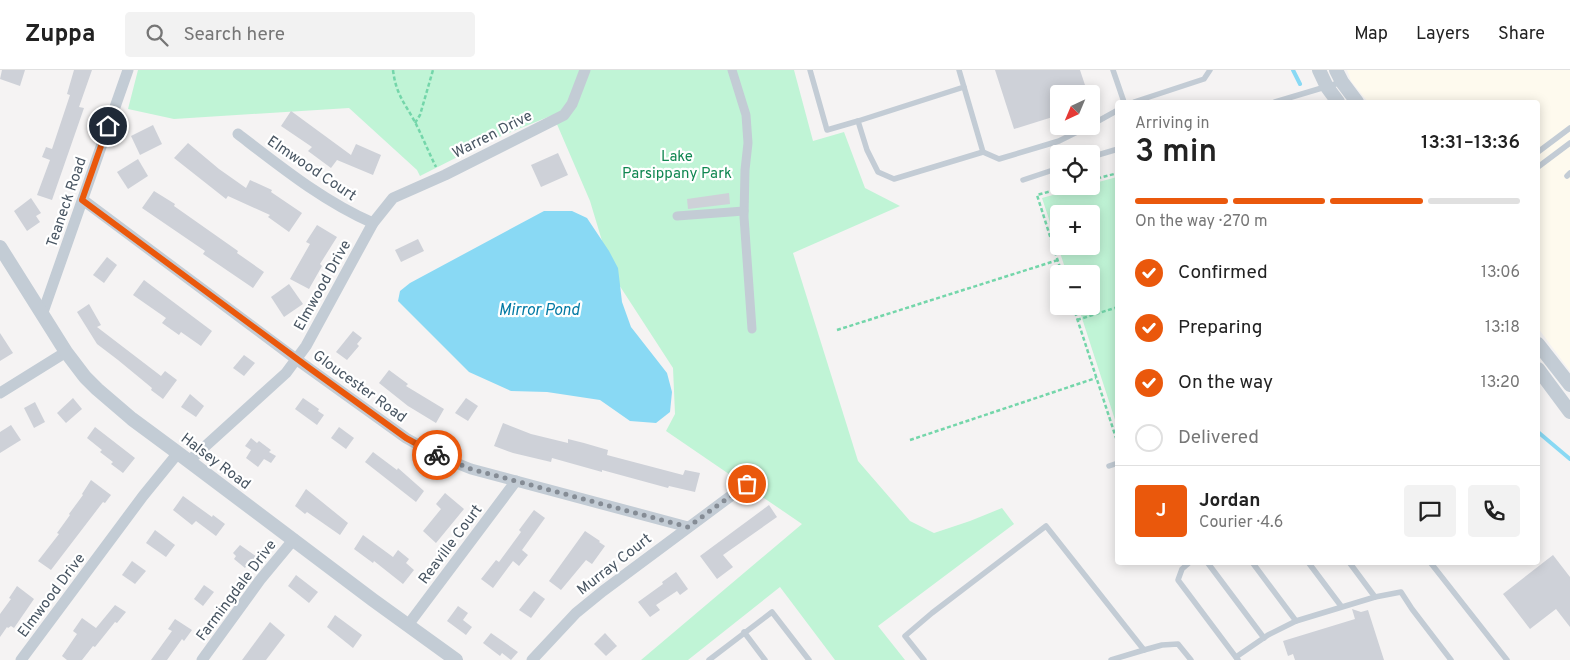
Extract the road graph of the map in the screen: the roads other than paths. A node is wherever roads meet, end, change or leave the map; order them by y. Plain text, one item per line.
1 (128, 70) edge
2 (585, 70) edge
3 (732, 70) edge
4 (810, 70) edge
5 (960, 70) edge
6 (1114, 70) edge
7 (1210, 70) edge
8 (1319, 70) edge
9 (1339, 76) edge
10 (964, 87) junction
11 (1327, 87) junction
12 (1123, 100) edge
13 (1140, 100) edge
14 (1282, 100) edge
15 (1337, 100) edge
16 (1356, 100) edge
17 (1115, 112) edge
18 (1100, 120) edge
19 (858, 121) junction
20 (1570, 128) edge
21 (238, 134) dead end
22 (1073, 135) edge
23 (1570, 143) edge
24 (1115, 150) edge
25 (1540, 150) edge
26 (983, 152) junction
27 (1100, 154) edge
28 (1540, 166) edge
29 (1050, 171) edge
30 (1023, 180) dead end
31 (82, 200) junction
32 (389, 202) joint
33 (744, 211) junction
34 (677, 216) dead end
35 (373, 223) junction
36 (0, 247) edge
37 (42, 315) junction
38 (752, 329) dead end
39 (1540, 347) edge
40 (66, 352) junction
41 (296, 359) junction
42 (1540, 372) edge
43 (1570, 385) edge
44 (0, 393) edge
45 (1570, 412) edge
46 (183, 457) junction
47 (1115, 464) edge
48 (1109, 466) dead end
49 (516, 481) junction
50 (747, 484) dead end
51 (688, 527) junction
52 (294, 539) junction
53 (1187, 565) edge
54 (1209, 565) edge
55 (1254, 565) edge
56 (1310, 565) edge
57 (1351, 565) edge
58 (1432, 565) edge
59 (1375, 596) junction
60 (1341, 606) junction
61 (1296, 621) junction
62 (408, 625) junction
63 (744, 632) junction
64 (1264, 638) junction
65 (1144, 650) junction
66 (718, 653) junction
67 (1237, 659) edge
68 (21, 660) edge
69 (202, 660) edge
70 (456, 660) edge
71 (532, 660) edge
72 (709, 660) edge
73 (723, 660) edge
74 (765, 660) edge
75 (808, 660) edge
76 (924, 660) edge
77 (1111, 660) edge
78 (1191, 660) edge
79 (1451, 660) edge
80 (1508, 660) edge

1 - 31 street, Teaneck Road
2 - 32 street, Warren Drive
3 - 33 street
4 - 19 lane
5 - 10 lane
6 - 12 lane
7 - 13 lane
8 - 11 street
9 - 11 lane
9 - 16 street
10 - 19 lane
10 - 26 lane
11 - 14 lane
11 - 15 street
17 - 18 lane
19 - 26 lane
20 - 25 lane
21 - 35 street, Elmwood Court
22 - 26 lane
23 - 28 lane
24 - 27 lane
29 - 30 lane
31 - 37 street, Teaneck Road
31 - 41 street, Gloucester Road
32 - 35 street, Elmwood Drive
33 - 34 street
33 - 38 street
35 - 41 street, Elmwood Drive
36 - 37 street, Halsey Road
37 - 40 street, Halsey Road
39 - 43 street
40 - 44 street
40 - 46 street, Halsey Road
41 - 46 street, Elmwood Drive
41 - 49 street, Gloucester Road
42 - 45 street
46 - 52 street, Halsey Road
46 - 68 street, Elmwood Drive
47 - 48 lane
49 - 51 street, Gloucester Road
49 - 62 street, Reaville Court
50 - 51 street, Murray Court
51 - 71 street, Murray Court
52 - 62 street, Halsey Road
52 - 69 street, Farmingdale Drive
53 - 67 lane
54 - 64 lane
55 - 61 lane
56 - 60 lane
57 - 59 lane
58 - 80 lane
59 - 60 lane
59 - 79 lane
60 - 61 lane
61 - 64 lane
62 - 70 street, Halsey Road
63 - 66 lane
63 - 74 lane
63 - 75 lane
64 - 67 lane
65 - 76 lane
65 - 77 lane
65 - 78 lane
66 - 72 lane
66 - 73 lane

